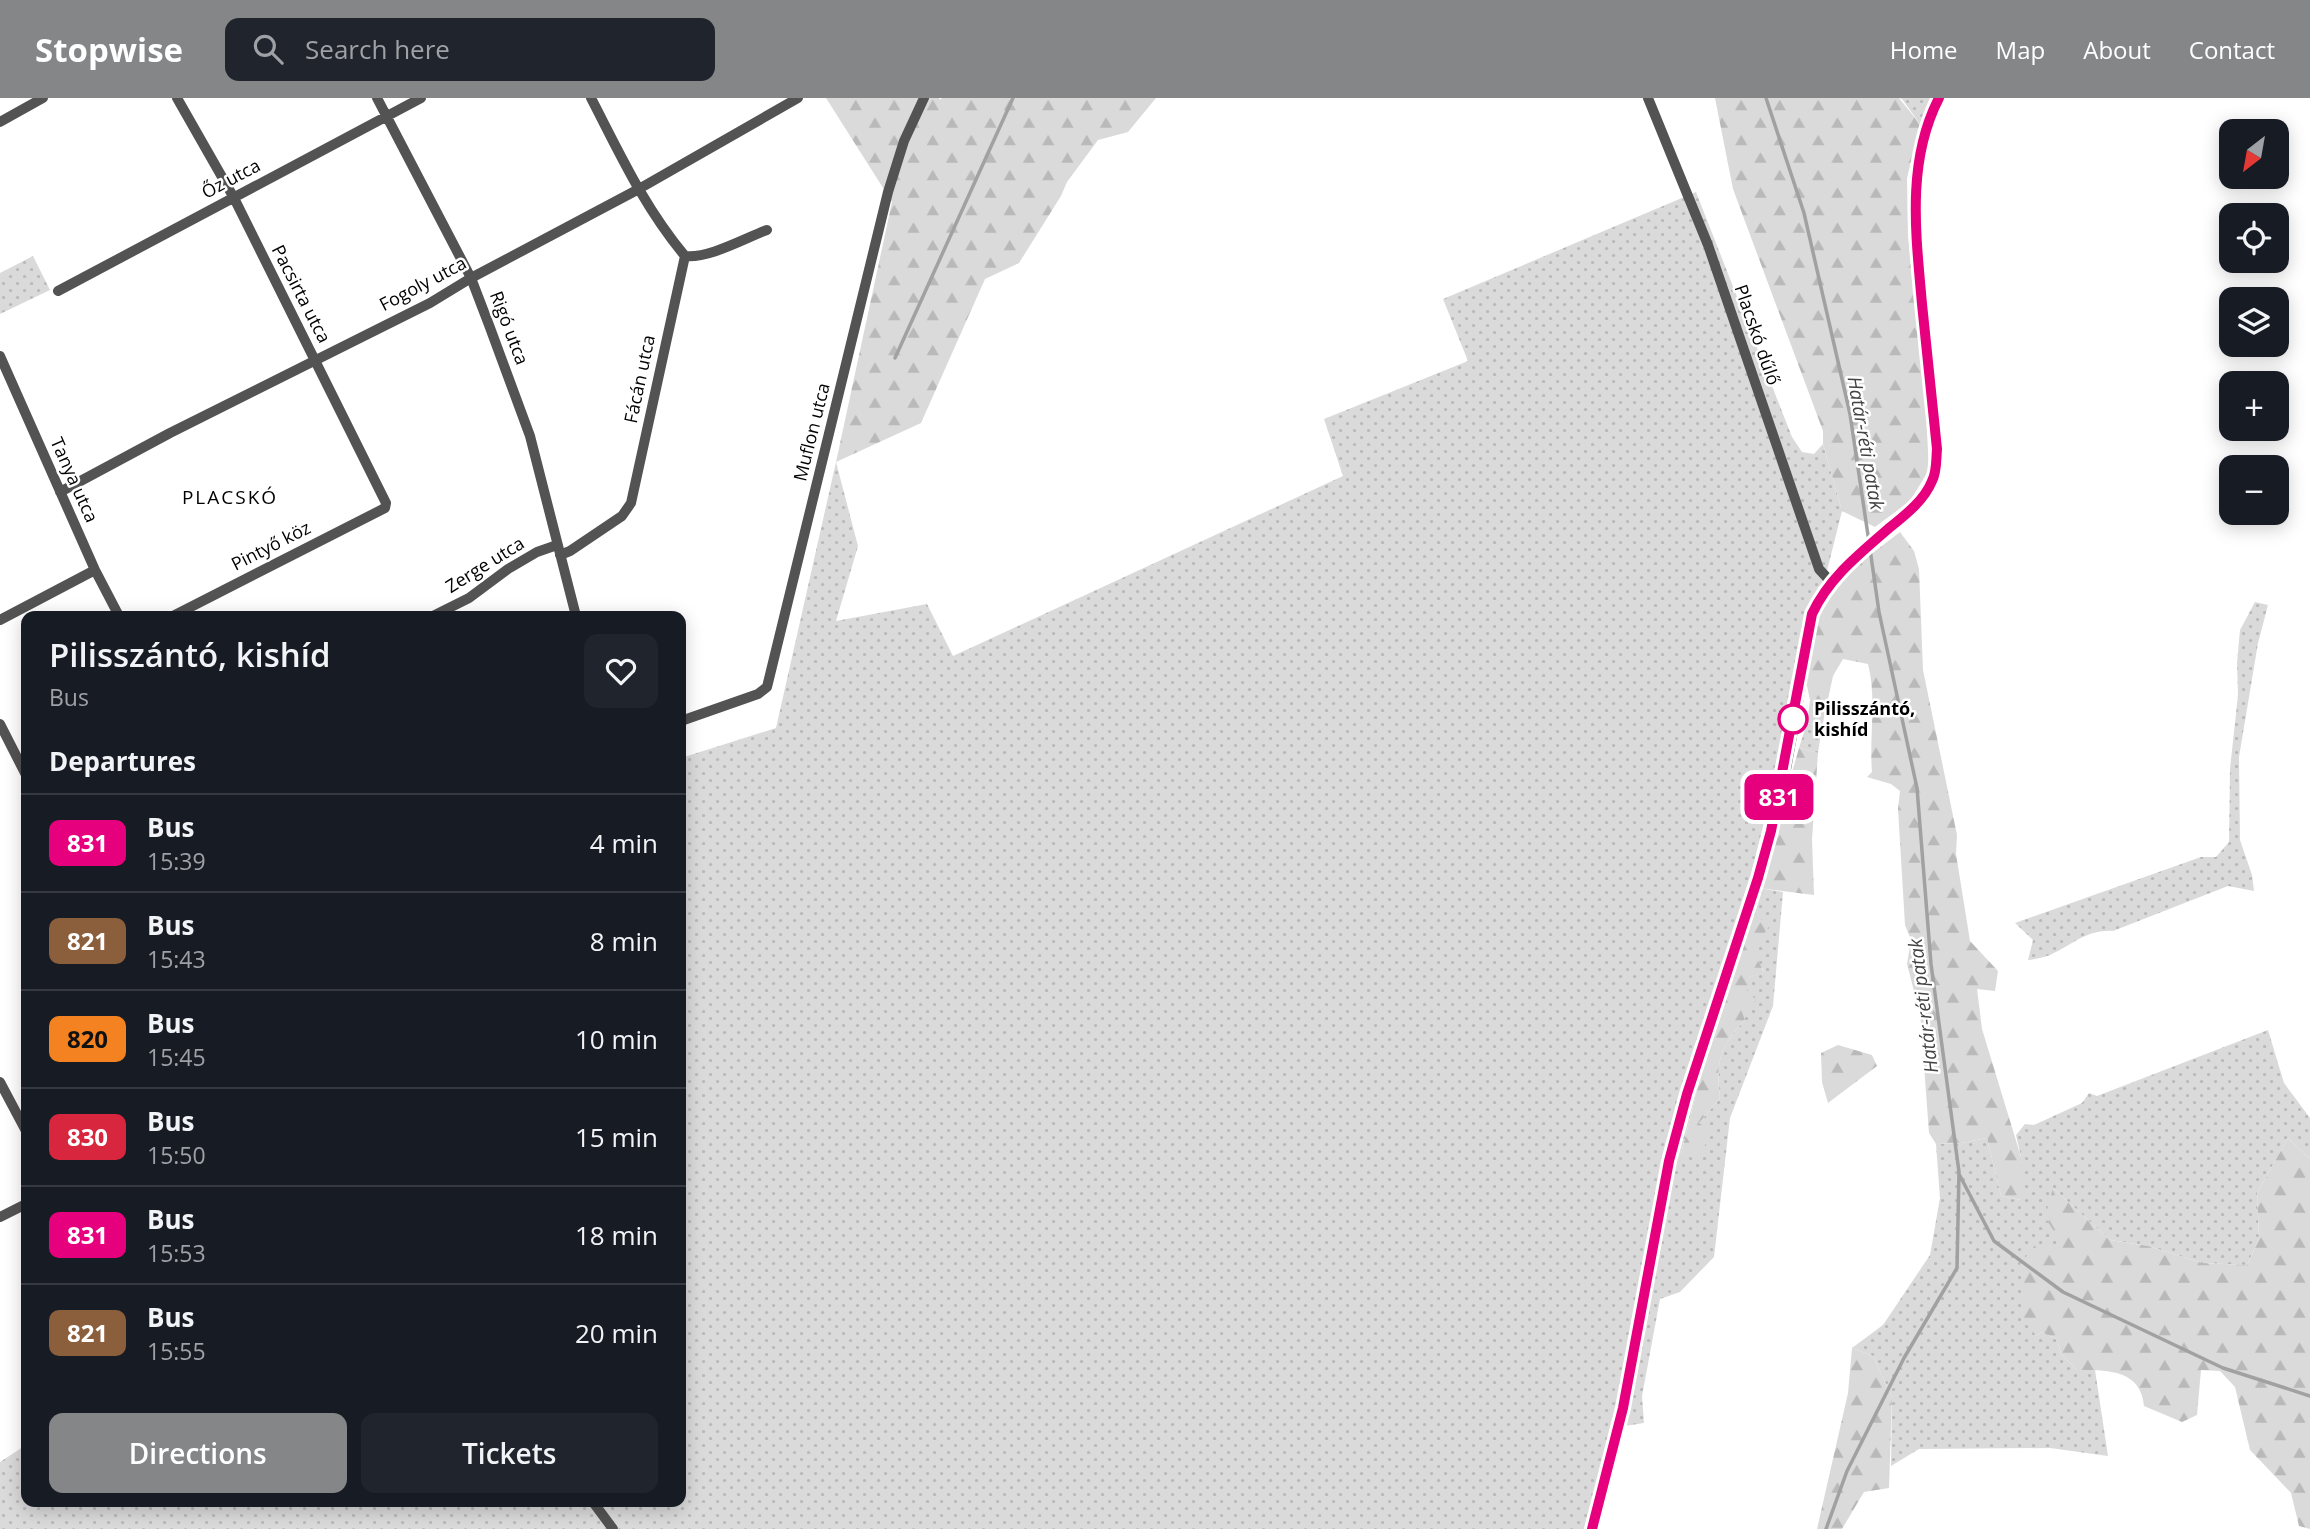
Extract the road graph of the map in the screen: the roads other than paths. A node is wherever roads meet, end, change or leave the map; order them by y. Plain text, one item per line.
1 (43, 98) edge
2 (177, 98) edge
3 (377, 98) edge
4 (421, 98) edge
5 (591, 98) edge
6 (798, 98) edge
7 (924, 98) edge
8 (1648, 98) edge
9 (1939, 98) edge
10 (386, 116) junction
11 (0, 122) edge
12 (637, 190) junction
13 (234, 198) junction
14 (767, 230) dead end
15 (685, 256) junction
16 (471, 278) junction
17 (58, 291) dead end
18 (0, 356) edge
19 (315, 361) junction
20 (60, 492) junction
21 (385, 508) joint
22 (558, 550) junction
23 (95, 570) junction
24 (1831, 582) junction
25 (116, 611) edge
26 (183, 611) edge
27 (443, 611) edge
28 (575, 611) edge
29 (0, 620) edge
30 (686, 719) edge
31 (0, 723) edge
32 (21, 765) edge
33 (0, 1082) edge
34 (21, 1122) edge
35 (21, 1206) edge
36 (0, 1217) edge
37 (597, 1507) edge
38 (613, 1529) edge
39 (1592, 1529) edge

1 - 11 street
2 - 13 street, Pacsirta utca
3 - 10 street, Rigó utca
4 - 10 street, Őz utca
5 - 12 street
6 - 12 street, Fogoly utca
7 - 30 street, Muflon utca
8 - 24 street, Placskó dűlő
9 - 24 street
10 - 13 street, Őz utca
10 - 16 street, Rigó utca
12 - 15 street
12 - 16 street, Fogoly utca
13 - 17 street, Őz utca
13 - 19 street, Pacsirta utca
14 - 15 street
15 - 22 street, Fácán utca
16 - 19 street, Fogoly utca
16 - 22 street, Rigó utca
18 - 20 street, Tanya utca
19 - 20 street, Fogoly utca
19 - 21 street, Pacsirta utca
20 - 23 street, Tanya utca
21 - 26 street, Pintyő köz
22 - 27 street, Zerge utca
22 - 28 street, Rigó utca
23 - 25 street, Tanya utca
23 - 29 street
24 - 39 street
31 - 32 street
33 - 34 street
35 - 36 street
37 - 38 street

